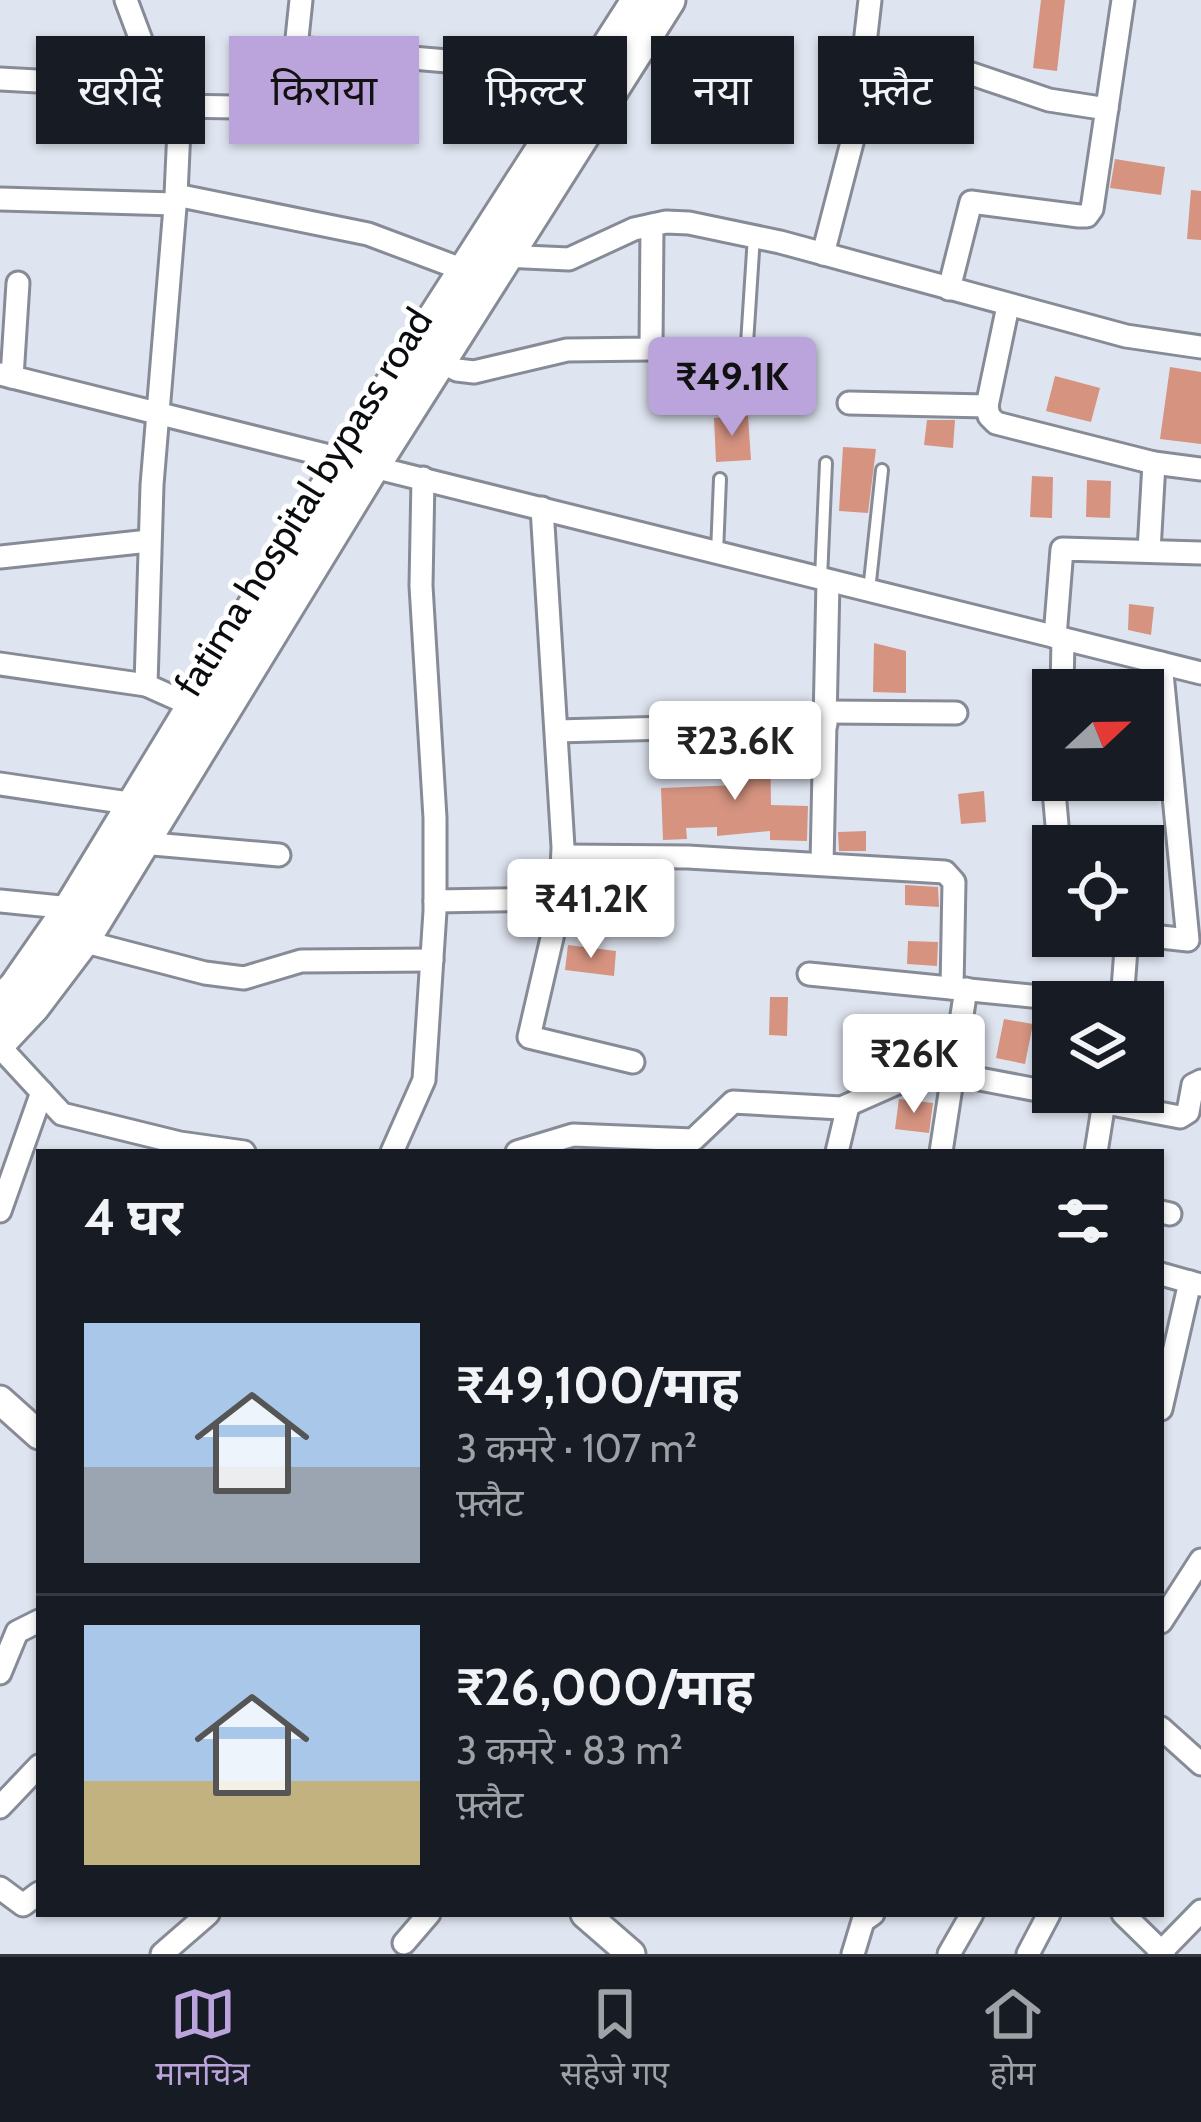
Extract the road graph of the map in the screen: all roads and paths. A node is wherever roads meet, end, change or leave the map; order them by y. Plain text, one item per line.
1 (126, 0) edge
2 (301, 0) edge
3 (639, 0) edge
4 (668, 0) edge
5 (870, 0) edge
6 (1124, 0) edge
7 (140, 36) edge
8 (298, 36) edge
9 (866, 36) edge
10 (974, 75) edge
11 (0, 79) edge
12 (36, 83) edge
13 (1107, 110) junction
14 (178, 144) edge
15 (852, 144) edge
16 (175, 199) junction
17 (0, 200) edge
18 (652, 225) junction
19 (754, 236) junction
20 (823, 254) junction
21 (505, 256) junction
22 (464, 270) junction
23 (18, 283) dead end
24 (949, 289) junction
25 (1008, 305) junction
26 (1201, 347) edge
27 (440, 361) junction
28 (6, 375) edge
29 (849, 403) dead end
30 (743, 405) dead end
31 (987, 406) junction
32 (156, 412) junction
33 (826, 463) dead end
34 (1154, 463) junction
35 (357, 464) junction
36 (1201, 469) edge
37 (882, 470) dead end
38 (423, 478) junction
39 (720, 479) dead end
40 (542, 508) junction
41 (149, 541) junction
42 (1149, 551) junction
43 (717, 553) junction
44 (1201, 554) edge
45 (0, 557) edge
46 (824, 580) junction
47 (869, 591) junction
48 (1059, 638) junction
49 (249, 640) junction
50 (1161, 663) junction
51 (0, 664) edge
52 (1061, 669) edge
53 (1201, 673) edge
54 (146, 685) junction
55 (193, 706) junction
56 (956, 713) dead end
57 (826, 718) junction
58 (556, 731) junction
59 (0, 784) edge
60 (1055, 801) edge
61 (135, 804) junction
62 (1057, 825) dead end
63 (141, 843) junction
64 (279, 855) dead end
65 (563, 856) junction
66 (822, 864) junction
67 (561, 899) junction
68 (0, 901) edge
69 (435, 901) junction
70 (71, 908) junction
71 (1164, 937) edge
72 (82, 941) junction
73 (432, 960) junction
74 (809, 974) dead end
75 (959, 989) junction
76 (1032, 996) edge
77 (0, 1003) edge
78 (0, 1044) edge
79 (633, 1062) dead end
80 (953, 1075) junction
81 (1201, 1081) edge
82 (1032, 1087) edge
83 (42, 1092) junction
84 (848, 1106) junction
85 (1164, 1110) edge
86 (1107, 1113) edge
87 (223, 1149) edge
88 (393, 1149) edge
89 (527, 1149) edge
90 (838, 1149) edge
91 (941, 1149) edge
92 (1097, 1149) edge
93 (0, 1211) edge
94 (1164, 1275) edge
95 (1195, 1283) edge
96 (1164, 1398) edge
97 (0, 1400) edge
98 (36, 1432) edge
99 (1201, 1560) edge
100 (1169, 1593) edge
101 (36, 1622) edge
102 (0, 1672) edge
103 (1164, 1731) edge
104 (1201, 1764) edge
105 (36, 1769) edge
106 (0, 1808) edge
107 (0, 1888) edge
108 (36, 1895) edge
109 (1201, 1911) edge
110 (205, 1917) edge
111 (426, 1917) edge
112 (588, 1917) edge
113 (869, 1917) edge
114 (970, 1917) edge
115 (1047, 1917) edge
116 (1127, 1917) edge
117 (404, 1942) dead end
118 (1162, 1953) edge
119 (162, 1954) edge
120 (631, 1954) edge
121 (853, 1954) edge
122 (949, 1954) edge
123 (1028, 1954) edge

1 - 7 street
2 - 8 street
3 - 22 highway, fatima hospital bypass road
4 - 21 highway, fatima hospital bypass road
5 - 9 street
6 - 13 street
10 - 13 street
11 - 12 street
13 - 24 street
14 - 16 street
15 - 20 street
16 - 17 street
16 - 22 street
16 - 32 street
18 - 19 street
18 - 21 street
18 - 27 street
19 - 20 street
19 - 30 lane
20 - 24 street
21 - 27 highway, fatima hospital bypass road
22 - 35 highway, fatima hospital bypass road
23 - 28 street
24 - 25 street
25 - 26 street
25 - 31 street
27 - 35 highway, fatima hospital bypass road
28 - 32 street
29 - 31 street
31 - 34 street
32 - 35 street
32 - 41 street
33 - 46 lane
34 - 36 street
34 - 42 street
35 - 38 street
35 - 49 highway, fatima hospital bypass road
37 - 47 lane
38 - 40 street
38 - 69 street
39 - 43 lane
40 - 43 street
40 - 58 street
41 - 45 street
41 - 54 street
42 - 44 street
42 - 48 street
43 - 46 street
46 - 47 street
46 - 57 street
47 - 48 street
48 - 50 street
48 - 52 street
49 - 55 highway, fatima hospital bypass road
49 - 63 highway, fatima hospital bypass road
50 - 53 street
50 - 71 street
51 - 54 street
54 - 55 street
55 - 61 highway, fatima hospital bypass road
56 - 57 street
57 - 58 street
57 - 66 street
58 - 65 street
59 - 61 street
60 - 62 street
61 - 70 highway, fatima hospital bypass road
63 - 64 street
63 - 72 highway, fatima hospital bypass road
65 - 66 street
65 - 67 street
66 - 75 street
67 - 69 street
67 - 79 street
68 - 70 street
69 - 73 street
70 - 77 highway, fatima hospital bypass road
72 - 73 street
72 - 78 highway, fatima hospital bypass road
73 - 88 street
74 - 75 street
75 - 76 street
75 - 80 street
78 - 83 street
80 - 82 street
80 - 84 street
80 - 91 street
81 - 85 street
83 - 87 street
83 - 93 street
84 - 89 street
84 - 90 street
86 - 92 street
94 - 95 street
95 - 96 street
97 - 98 main road
99 - 100 street
101 - 102 street
103 - 104 street
105 - 106 street
107 - 108 street
109 - 118 street
110 - 119 street
111 - 117 street
112 - 120 main road
113 - 121 street
114 - 122 street
115 - 123 street
116 - 118 street

